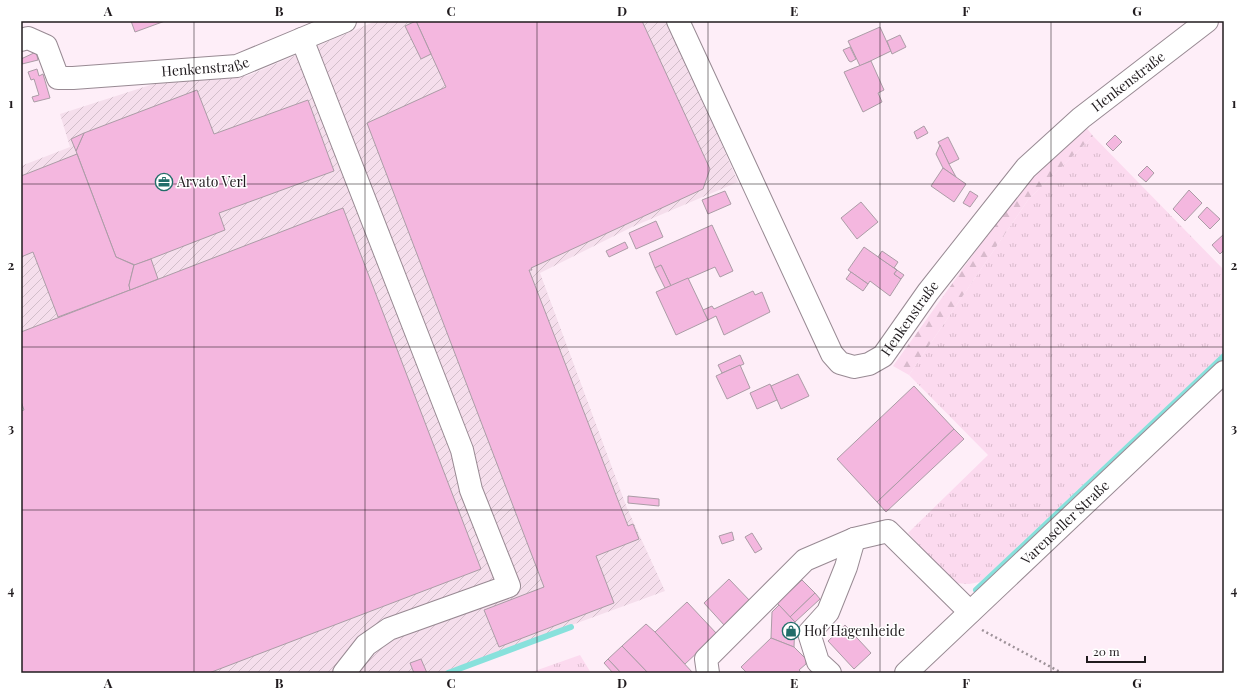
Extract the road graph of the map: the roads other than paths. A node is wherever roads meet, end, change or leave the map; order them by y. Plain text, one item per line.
1 (345, 21) edge
2 (678, 21) edge
3 (1207, 21) edge
4 (302, 39) junction
5 (21, 40) edge
6 (1224, 372) edge
7 (854, 539) junction
8 (966, 616) junction
9 (344, 673) edge
10 (708, 673) edge
11 (830, 673) edge
12 (906, 673) edge

1 - 4 street, Henkenstraße
2 - 3 street, Henkenstraße
4 - 5 street, Henkenstraße
4 - 9 street
6 - 8 street, Varenseller Straße
7 - 8 street
7 - 10 street
7 - 11 street
8 - 12 street, Varenseller Straße

